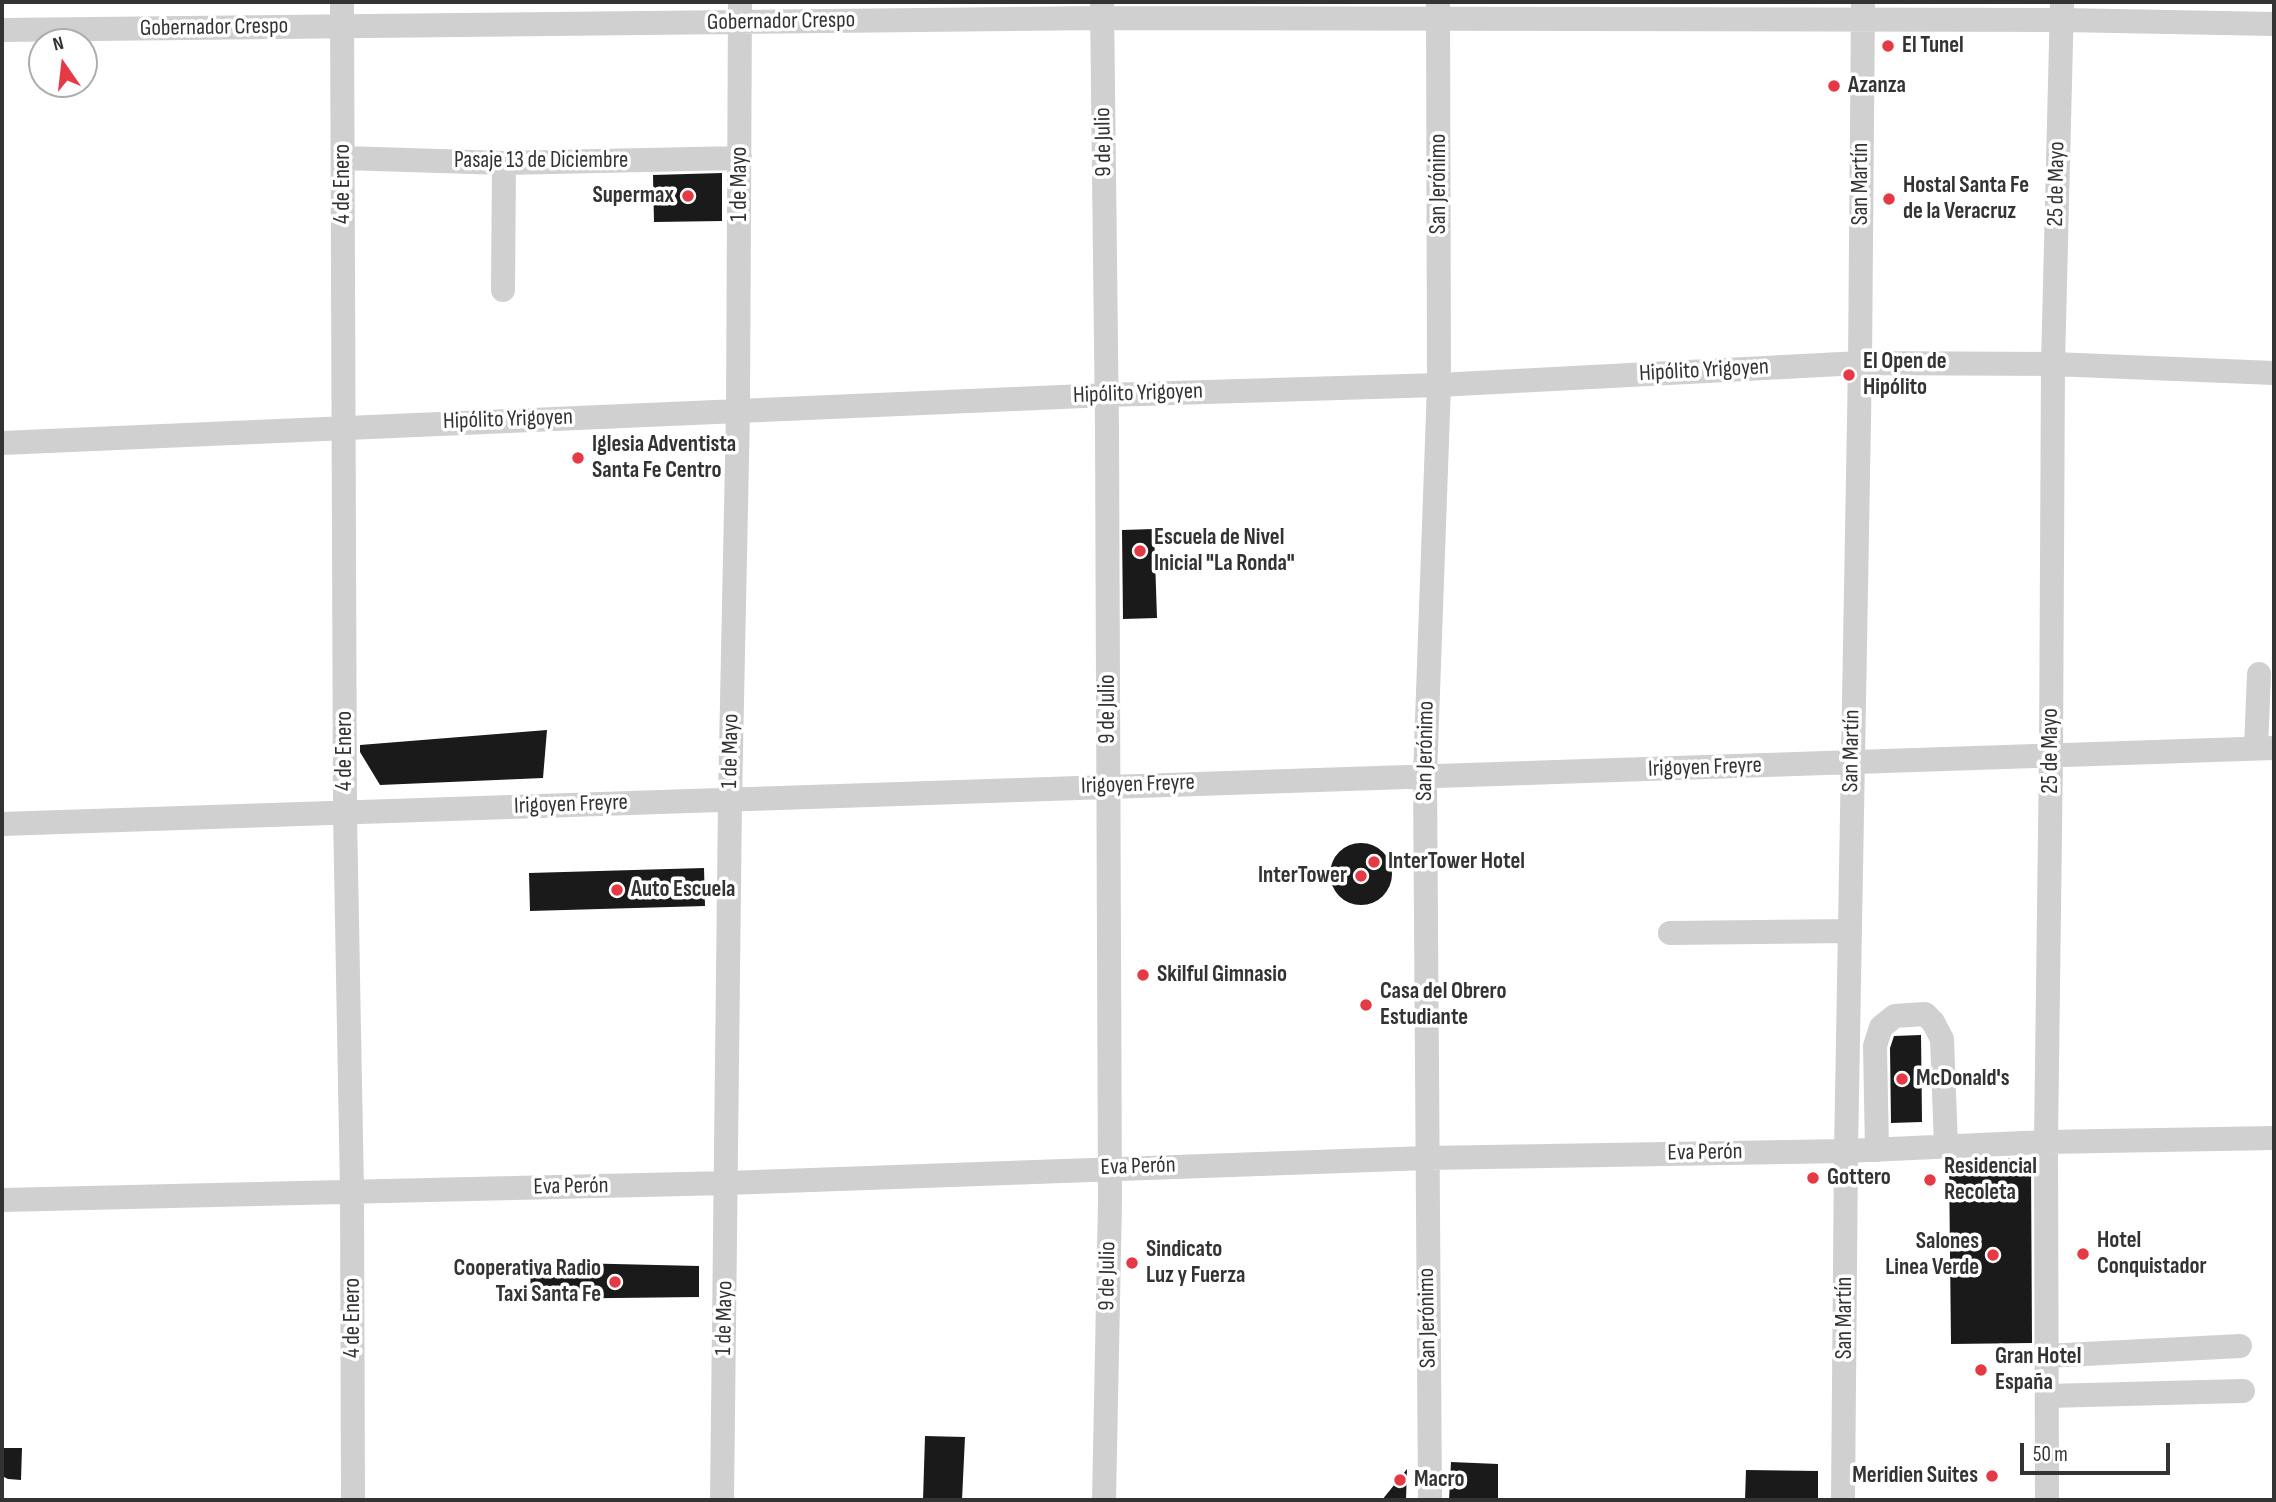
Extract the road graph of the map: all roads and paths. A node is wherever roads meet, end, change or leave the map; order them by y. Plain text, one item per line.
1 (342, 2) edge
2 (1102, 10) edge
3 (1214, 10) edge
4 (1438, 10) edge
5 (1863, 11) edge
6 (2062, 11) edge
7 (740, 12) edge
8 (2274, 24) edge
9 (342, 27) junction
10 (2, 30) edge
11 (343, 158) junction
12 (740, 158) junction
13 (504, 163) junction
14 (503, 290) dead end
15 (1860, 363) junction
16 (2053, 364) junction
17 (2274, 373) edge
18 (1439, 385) junction
19 (1107, 395) junction
20 (738, 410) junction
21 (345, 427) junction
22 (2, 443) edge
23 (2259, 674) dead end
24 (2265, 748) edge
25 (2051, 755) junction
26 (1852, 763) junction
27 (1425, 776) junction
28 (1109, 786) junction
29 (730, 799) junction
30 (345, 813) junction
31 (2, 824) edge
32 (1849, 931) junction
33 (1670, 933) dead end
34 (2274, 1138) edge
35 (2046, 1142) junction
36 (1946, 1146) junction
37 (1877, 1150) junction
38 (1846, 1151) junction
39 (1427, 1158) junction
40 (1109, 1168) junction
41 (727, 1183) junction
42 (352, 1192) junction
43 (2, 1200) edge
44 (2240, 1346) dead end
45 (2046, 1356) junction
46 (2243, 1391) dead end
47 (2047, 1396) junction
48 (353, 1500) edge
49 (722, 1500) edge
50 (1104, 1500) edge
51 (1430, 1500) edge
52 (1843, 1500) edge
53 (2047, 1500) edge

1 - 9 street, 4 de Enero
2 - 3 street, Gobernador Crespo
2 - 7 street, Gobernador Crespo
2 - 19 street, 9 de Julio
3 - 4 street, Gobernador Crespo
4 - 5 street, Gobernador Crespo
4 - 18 street, San Jerónimo
5 - 6 street, Gobernador Crespo
5 - 15 street, San Martín
6 - 8 street, Gobernador Crespo
6 - 16 street, 25 de Mayo
7 - 9 street, Gobernador Crespo
7 - 12 street, 1 de Mayo
9 - 10 street, Gobernador Crespo
9 - 11 street, 4 de Enero
11 - 13 street, Pasaje 13 de Diciembre
11 - 21 street, 4 de Enero
12 - 13 street, Pasaje 13 de Diciembre
12 - 20 street, 1 de Mayo
13 - 14 street
15 - 16 street, Hipólito Yrigoyen
15 - 18 street, Hipólito Yrigoyen
15 - 26 street, San Martín
16 - 17 street, Hipólito Yrigoyen
16 - 25 street, 25 de Mayo
18 - 19 street, Hipólito Yrigoyen
18 - 27 street, San Jerónimo
19 - 20 street, Hipólito Yrigoyen
19 - 28 street, 9 de Julio
20 - 21 street, Hipólito Yrigoyen
20 - 29 street, 1 de Mayo
21 - 22 street, Hipólito Yrigoyen
21 - 30 street, 4 de Enero
23 - 24 street
24 - 25 street, Irigoyen Freyre
25 - 26 street, Irigoyen Freyre
25 - 35 street, 25 de Mayo
26 - 27 street, Irigoyen Freyre
26 - 32 street, San Martín
27 - 28 street, Irigoyen Freyre
27 - 39 street, San Jerónimo
28 - 29 street, Irigoyen Freyre
28 - 40 street, 9 de Julio
29 - 30 street, Irigoyen Freyre
29 - 41 street, 1 de Mayo
30 - 31 street, Irigoyen Freyre
30 - 42 street, 4 de Enero
32 - 33 street
32 - 38 street, San Martín
34 - 35 street, Eva Perón
35 - 36 street, Eva Perón
35 - 45 street, 25 de Mayo
36 - 37 street, Eva Perón
36 - 37 street
37 - 38 street, Eva Perón
38 - 39 street, Eva Perón
38 - 52 street, San Martín
39 - 40 street, Eva Perón
39 - 51 street, San Jerónimo
40 - 41 street, Eva Perón
40 - 50 street, 9 de Julio
41 - 42 street, Eva Perón
41 - 49 street, 1 de Mayo
42 - 43 street, Eva Perón
42 - 48 street, 4 de Enero
44 - 45 street
45 - 47 street, 25 de Mayo
46 - 47 street
47 - 53 street, 25 de Mayo

